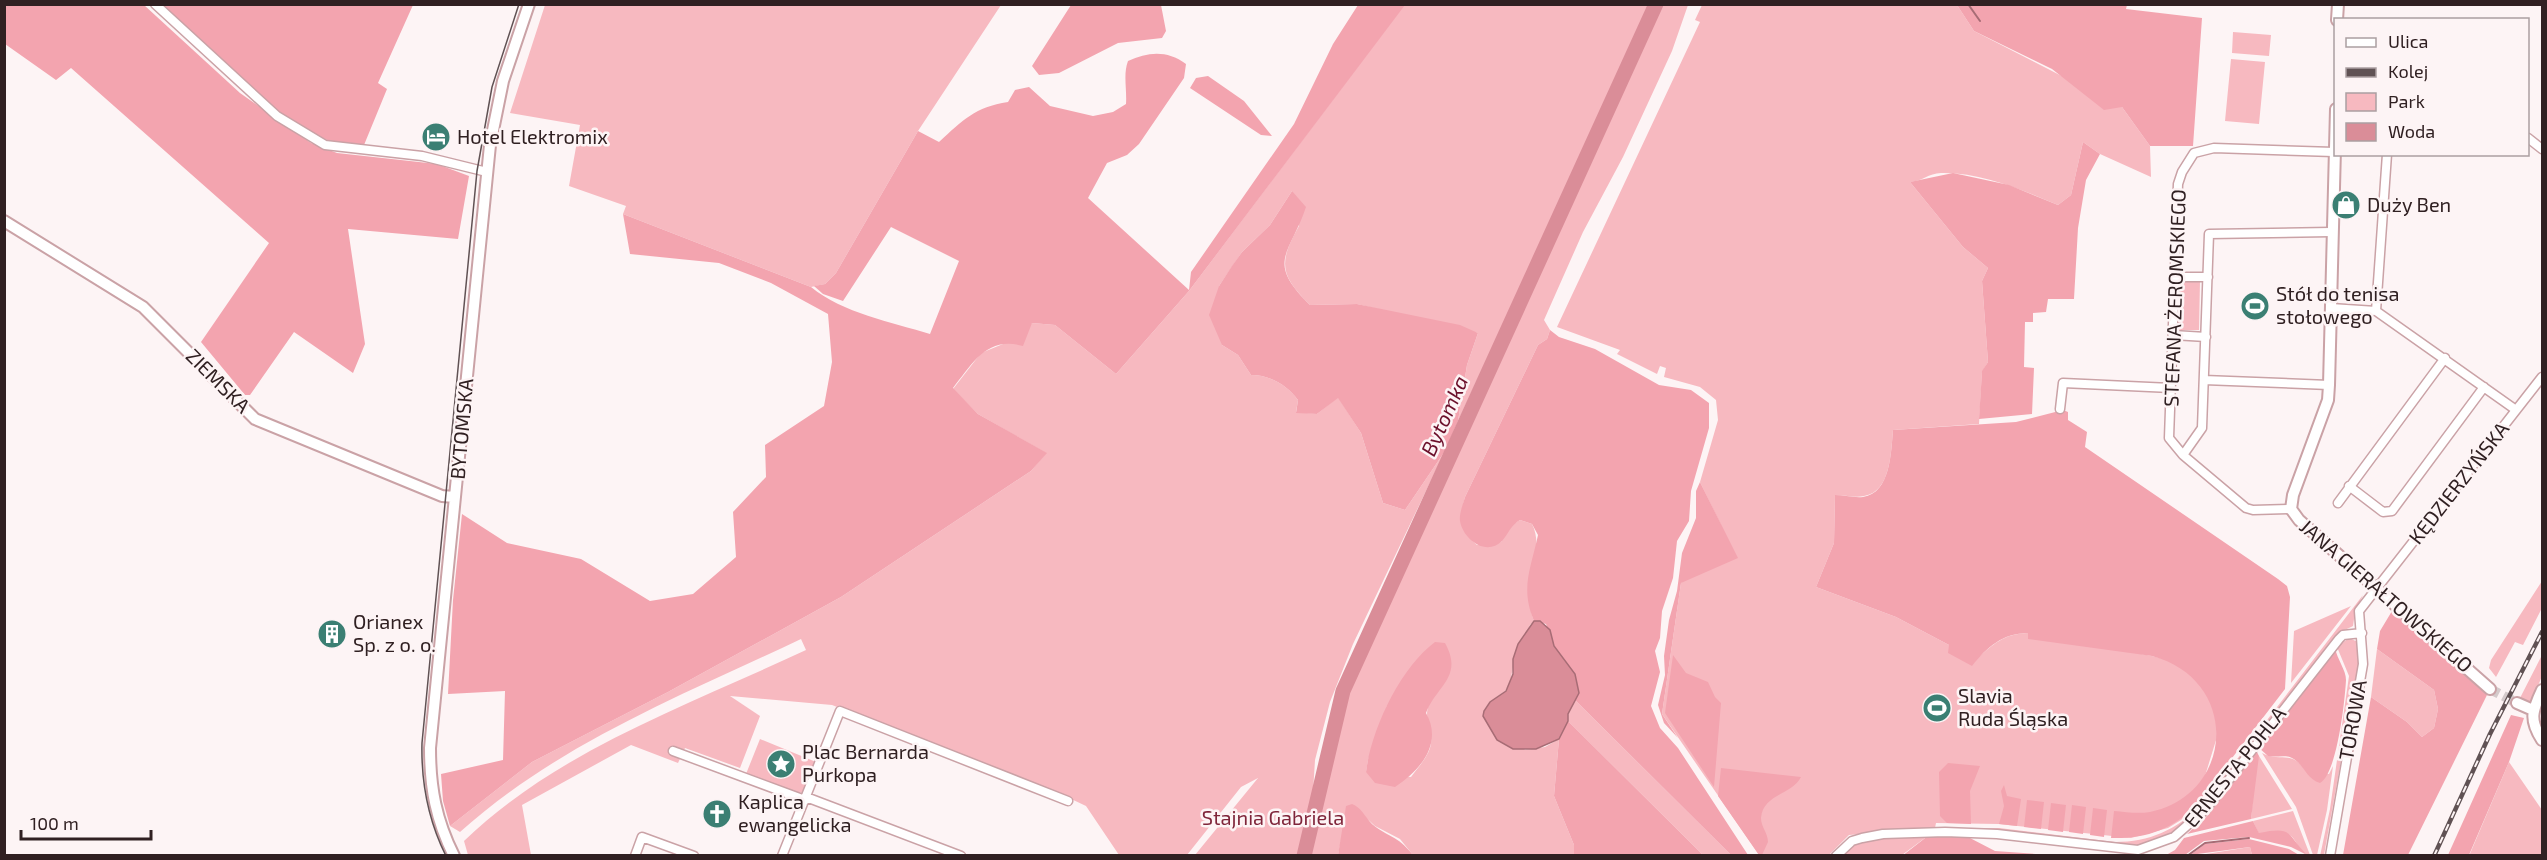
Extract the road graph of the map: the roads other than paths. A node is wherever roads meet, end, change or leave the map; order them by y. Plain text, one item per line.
1 (155, 4) edge
2 (529, 4) edge
3 (2529, 139) edge
4 (2334, 145) edge
5 (2542, 149) edge
6 (2334, 156) edge
7 (2387, 156) edge
8 (486, 172) junction
9 (4, 221) edge
10 (2331, 232) junction
11 (2175, 277) junction
12 (2208, 277) junction
13 (2331, 308) junction
14 (2376, 311) junction
15 (2173, 336) junction
16 (2206, 337) junction
17 (2445, 358) junction
18 (2542, 377) edge
19 (2204, 380) junction
20 (2329, 386) junction
21 (2484, 387) junction
22 (2171, 388) junction
23 (2060, 409) dead end
24 (2516, 410) junction
25 (2183, 455) junction
26 (2349, 486) junction
27 (455, 498) junction
28 (2338, 503) dead end
29 (2291, 509) junction
30 (2376, 588) junction
31 (2362, 633) junction
32 (2490, 689) tunnel mouth
33 (2542, 690) edge
34 (2517, 703) tunnel mouth
35 (2533, 710) junction
36 (2542, 740) edge
37 (673, 751) dead end
38 (806, 798) junction
39 (1068, 801) dead end
40 (454, 855) edge
41 (635, 855) edge
42 (694, 855) edge
43 (782, 855) edge
44 (961, 855) edge
45 (1836, 855) edge
46 (2330, 855) edge

1 - 8 street
2 - 8 street, BYTOMSKA
3 - 5 street
4 - 11 street, STEFANA ŻEROMSKIEGO
6 - 10 street, JANA GIERAŁTOWSKIEGO
7 - 14 street
8 - 27 street, BYTOMSKA
9 - 27 street, ZIEMSKA
10 - 12 street
10 - 13 street, JANA GIERAŁTOWSKIEGO
11 - 12 street
11 - 15 street, STEFANA ŻEROMSKIEGO
12 - 16 street
13 - 14 street
13 - 20 street, JANA GIERAŁTOWSKIEGO
14 - 17 street
15 - 16 street
15 - 22 street, STEFANA ŻEROMSKIEGO
16 - 19 street
17 - 21 street
17 - 26 street
18 - 24 street, KĘDZIERZYŃSKA
19 - 20 street
19 - 25 street
20 - 29 street, JANA GIERAŁTOWSKIEGO
21 - 24 street
21 - 26 street
22 - 23 street
22 - 25 street, STEFANA ŻEROMSKIEGO
24 - 30 street, KĘDZIERZYŃSKA
25 - 29 street, STEFANA ŻEROMSKIEGO
26 - 28 street
27 - 40 street, BYTOMSKA
29 - 30 street, JANA GIERAŁTOWSKIEGO
30 - 31 street, TOROWA
30 - 32 street, JANA GIERAŁTOWSKIEGO
31 - 45 street, ERNESTA POHLA
31 - 46 street, TOROWA
33 - 35 street
34 - 35 street
35 - 36 street
37 - 38 street
38 - 39 street
38 - 43 street
38 - 44 street
41 - 42 street

